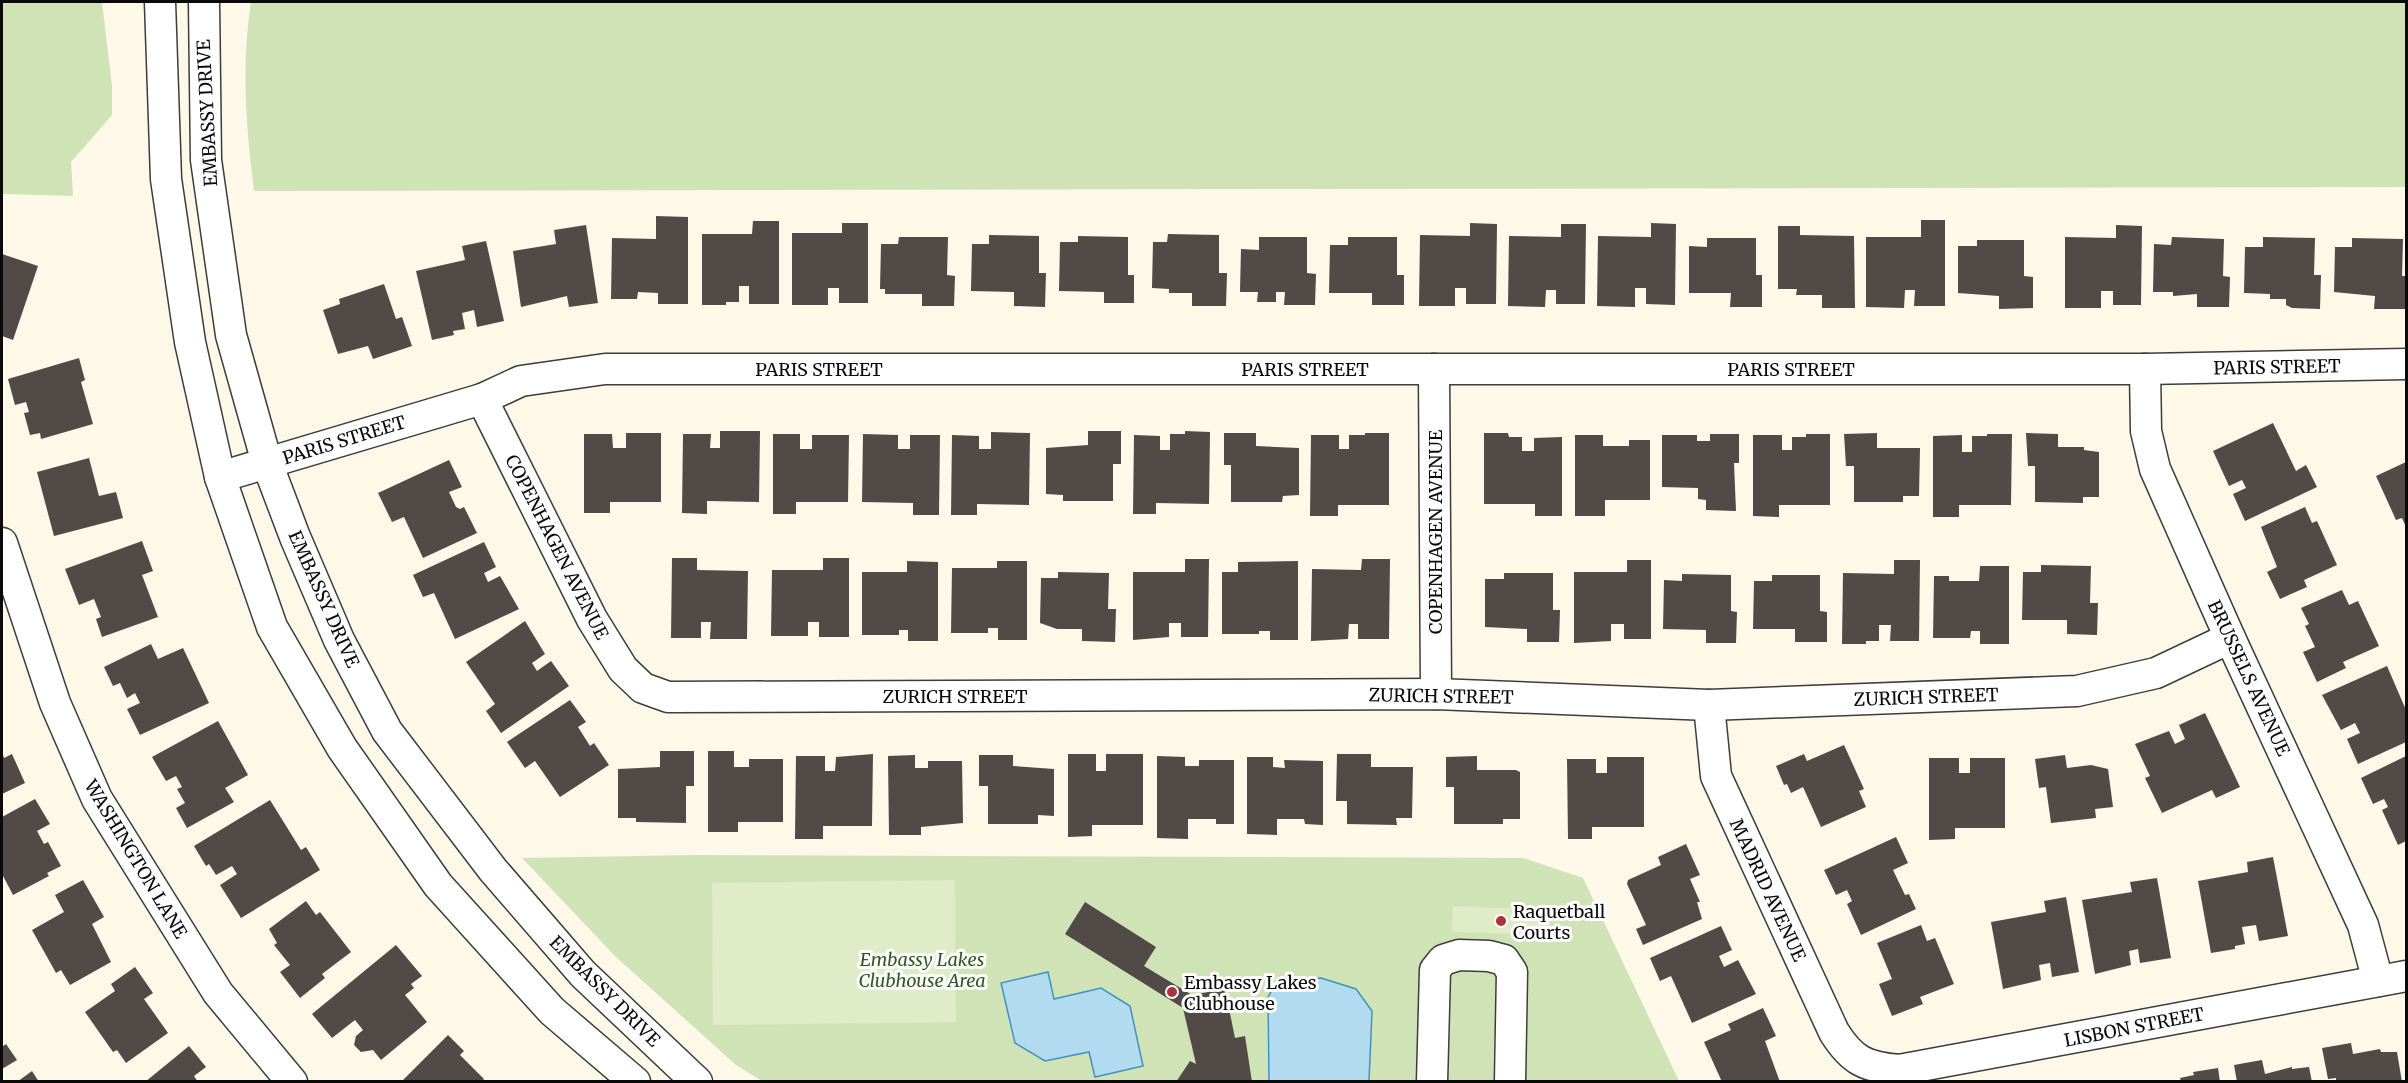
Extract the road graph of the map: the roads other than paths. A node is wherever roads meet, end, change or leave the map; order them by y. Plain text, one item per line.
1 (160, 2) edge
2 (204, 2) edge
3 (2406, 364) edge
4 (1434, 369) junction
5 (2145, 369) junction
6 (482, 399) junction
7 (267, 463) junction
8 (220, 477) junction
9 (2, 543) edge
10 (2230, 638) junction
11 (643, 688) joint
12 (1436, 694) junction
13 (1709, 705) junction
14 (2392, 978) edge
15 (1861, 1062) joint
16 (292, 1082) edge
17 (635, 1082) edge
18 (697, 1082) edge
19 (1432, 1082) edge
20 (1510, 1082) edge

1 - 8 street
2 - 7 street, EMBASSY DRIVE
3 - 5 street, PARIS STREET
4 - 5 street, PARIS STREET
4 - 6 street, PARIS STREET
4 - 12 street, COPENHAGEN AVENUE
5 - 10 street, BRUSSELS AVENUE
6 - 7 street, PARIS STREET
6 - 11 street, COPENHAGEN AVENUE
7 - 8 street, PARIS STREET
7 - 18 street, EMBASSY DRIVE
8 - 17 street
9 - 16 street, WASHINGTON LANE
10 - 13 street, ZURICH STREET
10 - 14 street, BRUSSELS AVENUE
11 - 12 street, ZURICH STREET
12 - 13 street, ZURICH STREET
13 - 15 street, MADRID AVENUE
14 - 15 street, LISBON STREET
19 - 20 street

